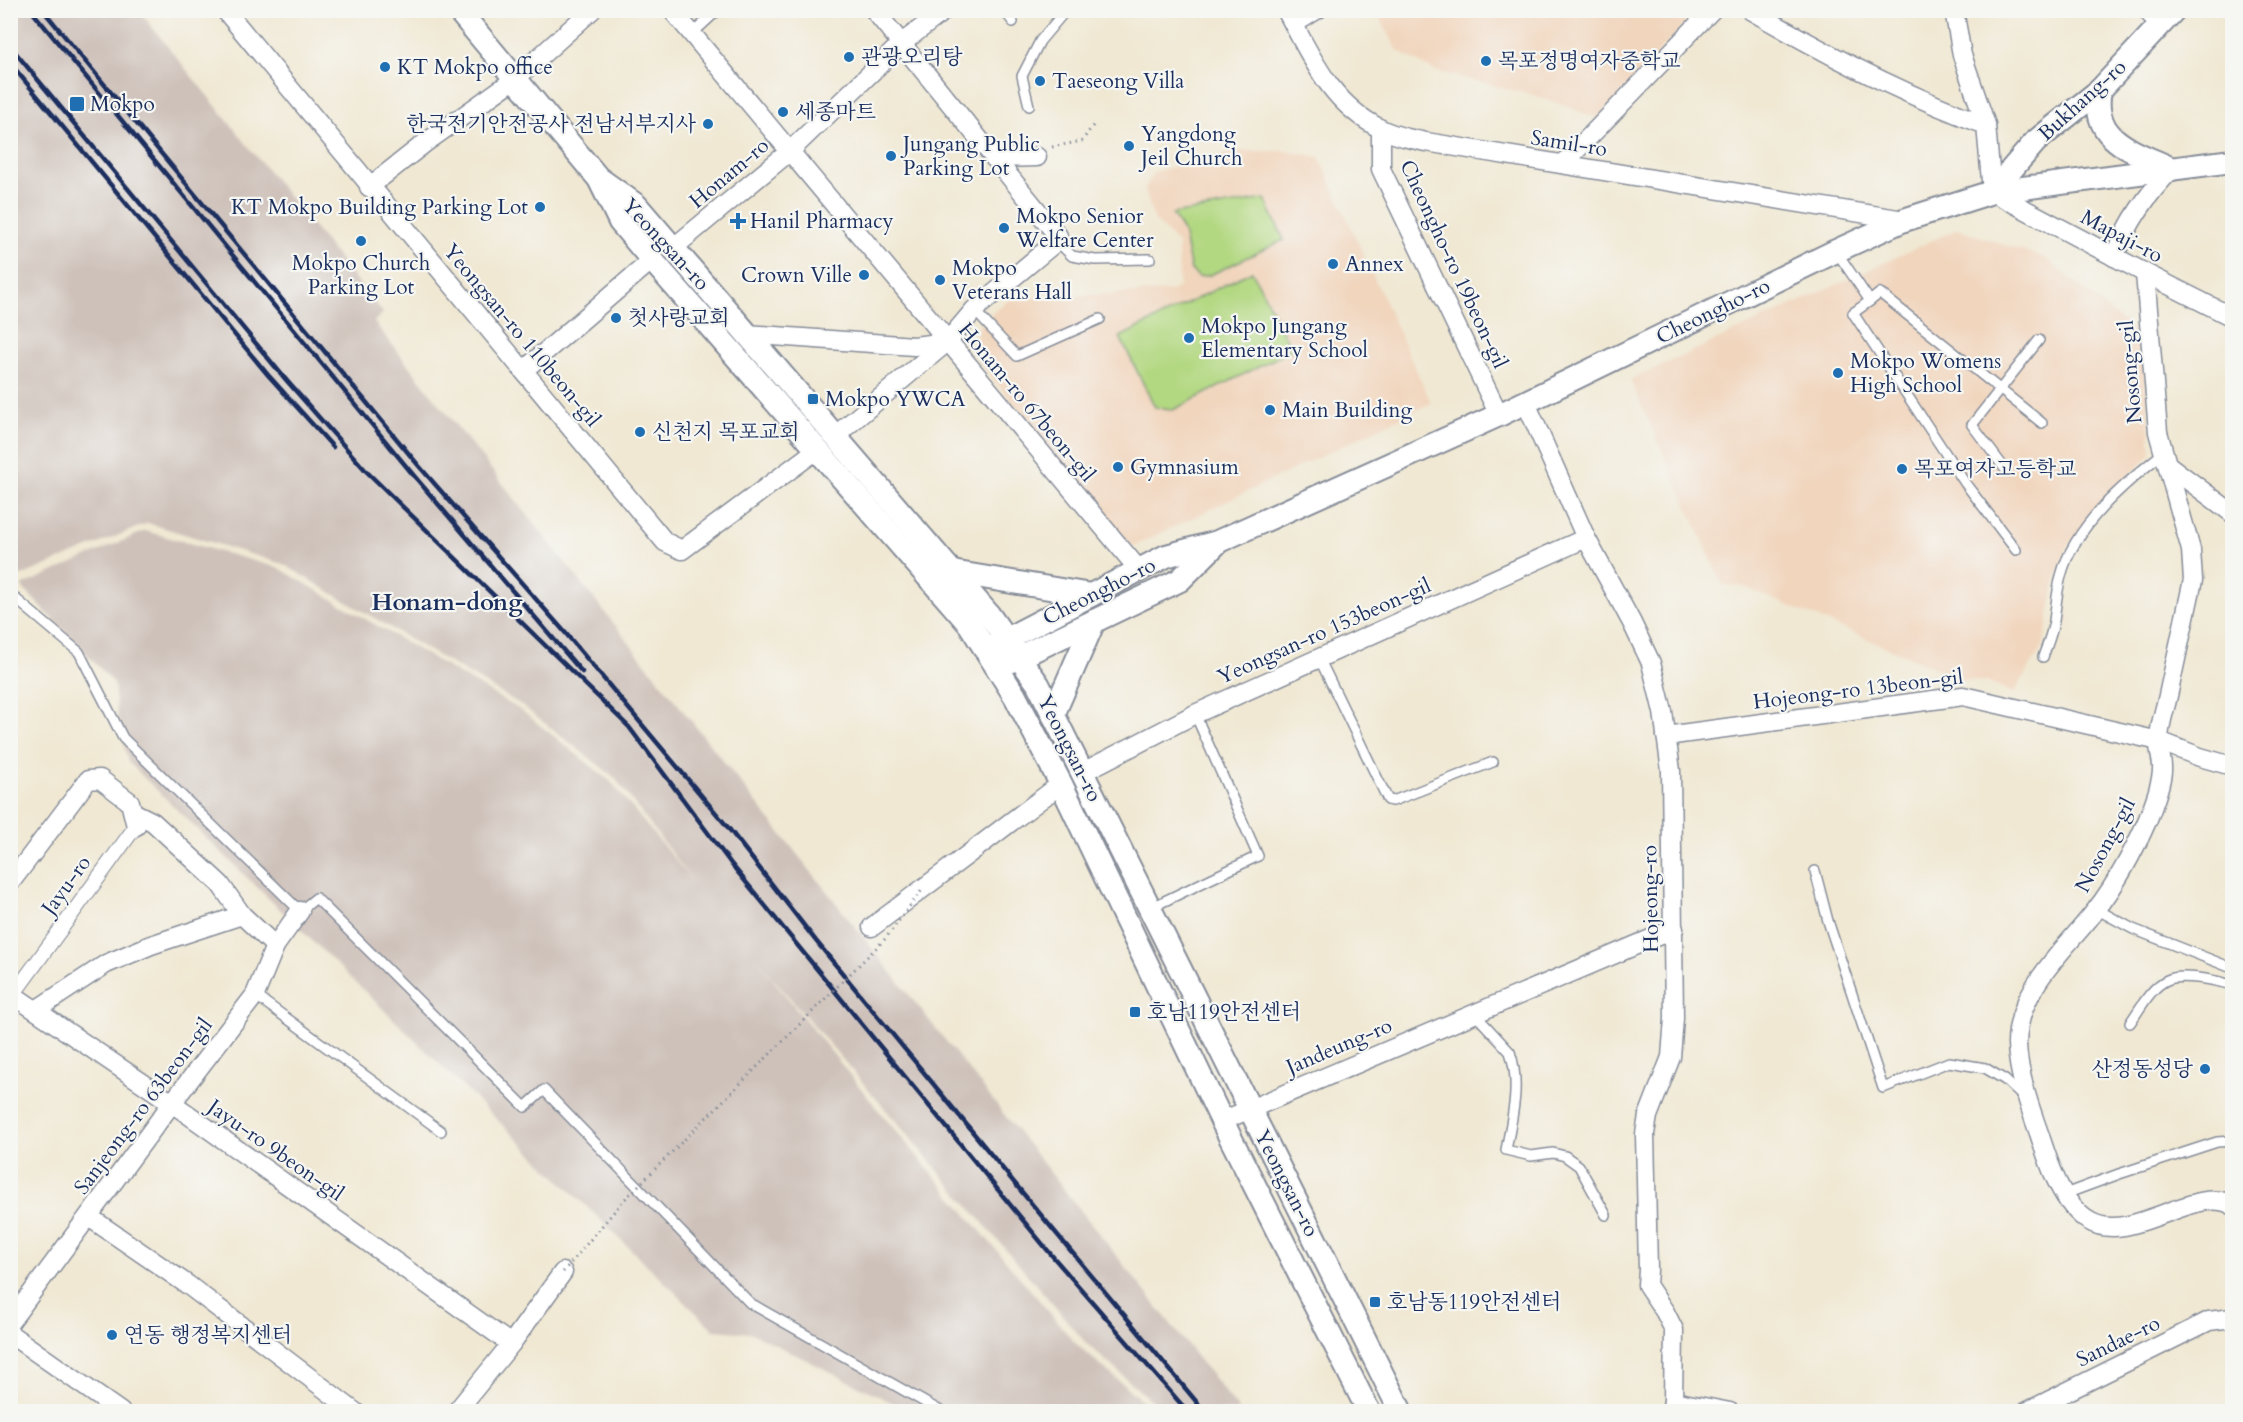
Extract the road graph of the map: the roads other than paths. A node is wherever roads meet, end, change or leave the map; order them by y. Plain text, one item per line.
1 (225, 10) edge
2 (458, 10) edge
3 (592, 10) edge
4 (672, 10) edge
5 (718, 10) edge
6 (874, 10) edge
7 (945, 10) edge
8 (1005, 10) edge
9 (1066, 10) edge
10 (1286, 10) edge
11 (1325, 10) edge
12 (1712, 10) edge
13 (1750, 10) edge
14 (1954, 10) edge
15 (2140, 10) edge
16 (2174, 10) edge
17 (1013, 22) dead end
18 (1296, 28) junction
19 (2157, 28) junction
20 (692, 34) junction
21 (902, 44) junction
22 (515, 79) junction
23 (2100, 90) junction
24 (1029, 106) dead end
25 (1986, 125) junction
26 (1382, 129) junction
27 (789, 152) junction
28 (1036, 157) road end
29 (994, 159) junction
30 (2232, 161) edge
31 (1563, 164) junction
32 (2172, 169) junction
33 (599, 179) junction
34 (369, 187) junction
35 (1992, 192) junction
36 (1904, 220) junction
37 (1057, 241) junction
38 (673, 248) junction
39 (1836, 251) junction
40 (2114, 257) junction
41 (1150, 259) dead end
42 (652, 260) junction
43 (2145, 273) junction
44 (1870, 301) junction
45 (974, 310) junction
46 (2232, 317) edge
47 (1100, 319) dead end
48 (746, 334) junction
49 (2039, 340) dead end
50 (947, 342) junction
51 (524, 370) junction
52 (2000, 390) junction
53 (1526, 403) junction
54 (1499, 415) junction
55 (2042, 423) dead end
56 (826, 442) junction
57 (2165, 459) junction
58 (2005, 469) dead end
59 (2232, 513) edge
60 (1586, 538) junction
61 (1217, 543) junction
62 (2016, 550) dead end
63 (1139, 570) junction
64 (952, 572) junction
65 (10, 594) edge
66 (1091, 595) junction
67 (1094, 621) junction
68 (1006, 639) junction
69 (2043, 657) dead end
70 (1019, 658) junction
71 (1319, 658) junction
72 (991, 659) junction
73 (1195, 714) junction
74 (1053, 715) junction
75 (1666, 736) junction
76 (2158, 741) junction
77 (1493, 762) dead end
78 (2232, 766) edge
79 (1083, 772) junction
80 (1061, 784) junction
81 (134, 819) junction
82 (1815, 871) dead end
83 (10, 884) edge
84 (1150, 908) junction
85 (2096, 909) junction
86 (300, 911) junction
87 (242, 915) junction
88 (872, 927) dead end
89 (1674, 929) junction
90 (275, 946) junction
91 (2232, 968) edge
92 (2232, 985) edge
93 (255, 995) junction
94 (11, 996) edge
95 (36, 1010) junction
96 (1474, 1013) junction
97 (2130, 1023) dead end
98 (2030, 1102) junction
99 (172, 1103) junction
100 (1250, 1108) junction
101 (1222, 1121) junction
102 (441, 1131) dead end
103 (2232, 1141) edge
104 (2065, 1194) junction
105 (2232, 1205) edge
106 (1606, 1215) dead end
107 (89, 1217) junction
108 (563, 1272) road end
109 (2232, 1318) edge
110 (10, 1322) edge
111 (10, 1334) edge
112 (511, 1344) junction
113 (1672, 1406) edge
114 (121, 1412) edge
115 (355, 1412) edge
116 (456, 1412) edge
117 (942, 1412) edge
118 (1369, 1412) edge
119 (1401, 1412) edge
120 (1731, 1412) edge
121 (2026, 1412) edge

1 - 34 street, Yeongsan-ro 110beon-gil
2 - 22 street, Yeongsan-ro
3 - 22 street
4 - 20 street, Honam-ro 67beon-gil
5 - 20 lane
6 - 21 street
7 - 21 street, Honam-ro
8 - 17 lane
9 - 24 lane
10 - 18 street, Samil-ro
11 - 18 lane
12 - 31 street
13 - 25 street
14 - 25 street
15 - 19 lane
16 - 19 street, Bukhang-ro
18 - 26 street, Samil-ro
19 - 23 street, Bukhang-ro
20 - 27 street, Honam-ro 67beon-gil
21 - 27 street, Honam-ro
21 - 29 street
22 - 33 street, Yeongsan-ro
22 - 34 street
23 - 32 street
23 - 35 street, Bukhang-ro
25 - 35 street
26 - 31 street, Samil-ro
26 - 54 street, Cheongho-ro 19beon-gil
27 - 38 street, Honam-ro
27 - 50 street, Honam-ro 67beon-gil
28 - 29 street
29 - 37 street
30 - 32 street, Cheongho-ro
31 - 36 street, Samil-ro
32 - 35 street, Cheongho-ro
32 - 40 street
33 - 38 street, Yeongsan-ro
33 - 42 street, Yeongsan-ro
34 - 51 street, Yeongsan-ro 110beon-gil
35 - 36 street, Cheongho-ro
35 - 40 street, Mapaji-ro
36 - 39 street, Cheongho-ro
37 - 41 lane
37 - 45 street
38 - 48 street, Yeongsan-ro
39 - 44 lane
39 - 53 street, Cheongho-ro
40 - 43 street, Mapaji-ro
42 - 51 street
42 - 56 street, Yeongsan-ro
43 - 46 street, Mapaji-ro
43 - 57 street, Nosong-gil
44 - 52 lane
44 - 62 lane
45 - 47 lane
45 - 50 street
48 - 50 street
48 - 56 street, Yeongsan-ro
49 - 52 lane
50 - 56 street
50 - 63 street, Honam-ro 67beon-gil
51 - 56 street, Yeongsan-ro 110beon-gil
52 - 55 lane
52 - 58 lane
53 - 54 street, Cheongho-ro
53 - 60 street, Hojeong-ro
54 - 61 street, Cheongho-ro
56 - 64 street, Yeongsan-ro
56 - 72 street, Yeongsan-ro
57 - 59 street
57 - 69 lane
57 - 76 street, Nosong-gil
60 - 71 street, Yeongsan-ro 153beon-gil
60 - 75 street, Hojeong-ro
61 - 63 street, Cheongho-ro
61 - 67 street, Cheongho-ro
63 - 66 street, Cheongho-ro
64 - 66 street
64 - 68 street, Yeongsan-ro
65 - 86 lane
66 - 68 street, Cheongho-ro
67 - 70 street, Cheongho-ro
67 - 74 street
68 - 70 street, Yeongsan-ro
68 - 72 street, Cheongho-ro
70 - 72 street, Cheongho-ro
70 - 74 street, Yeongsan-ro
71 - 73 street, Yeongsan-ro 153beon-gil
71 - 77 lane
72 - 80 street, Yeongsan-ro
73 - 79 street, Yeongsan-ro 153beon-gil
73 - 84 lane
74 - 79 street, Yeongsan-ro
75 - 76 street, Hojeong-ro 13beon-gil
75 - 89 street, Hojeong-ro
76 - 78 street, Hojeong-ro 13beon-gil
76 - 85 street, Nosong-gil
79 - 84 street, Yeongsan-ro
80 - 88 street
80 - 101 street, Yeongsan-ro
81 - 83 street
81 - 87 street
81 - 94 street, Jayu-ro
82 - 98 lane
84 - 100 street, Yeongsan-ro
85 - 91 lane
85 - 98 street, Nosong-gil
86 - 90 street, Sanjeong-ro 63beon-gil
86 - 117 lane
87 - 90 street
87 - 95 street
89 - 96 street, Jandeung-ro
89 - 113 street, Hojeong-ro
90 - 93 street, Sanjeong-ro 63beon-gil
92 - 97 lane
93 - 99 street, Sanjeong-ro 63beon-gil
93 - 102 lane
94 - 95 street, Jayu-ro 9beon-gil
95 - 99 street, Jayu-ro 9beon-gil
96 - 100 street, Jandeung-ro
96 - 106 lane
98 - 104 street, Nosong-gil
99 - 107 street, Sanjeong-ro 63beon-gil
99 - 112 street, Jayu-ro 9beon-gil
100 - 101 street, Jandeung-ro
100 - 119 street, Yeongsan-ro
101 - 118 street, Yeongsan-ro
103 - 104 lane
104 - 105 street, Nosong-gil
107 - 110 street, Sanjeong-ro 63beon-gil
107 - 115 street
108 - 112 street
109 - 121 street, Sandae-ro
111 - 114 street
112 - 116 street
113 - 120 street

